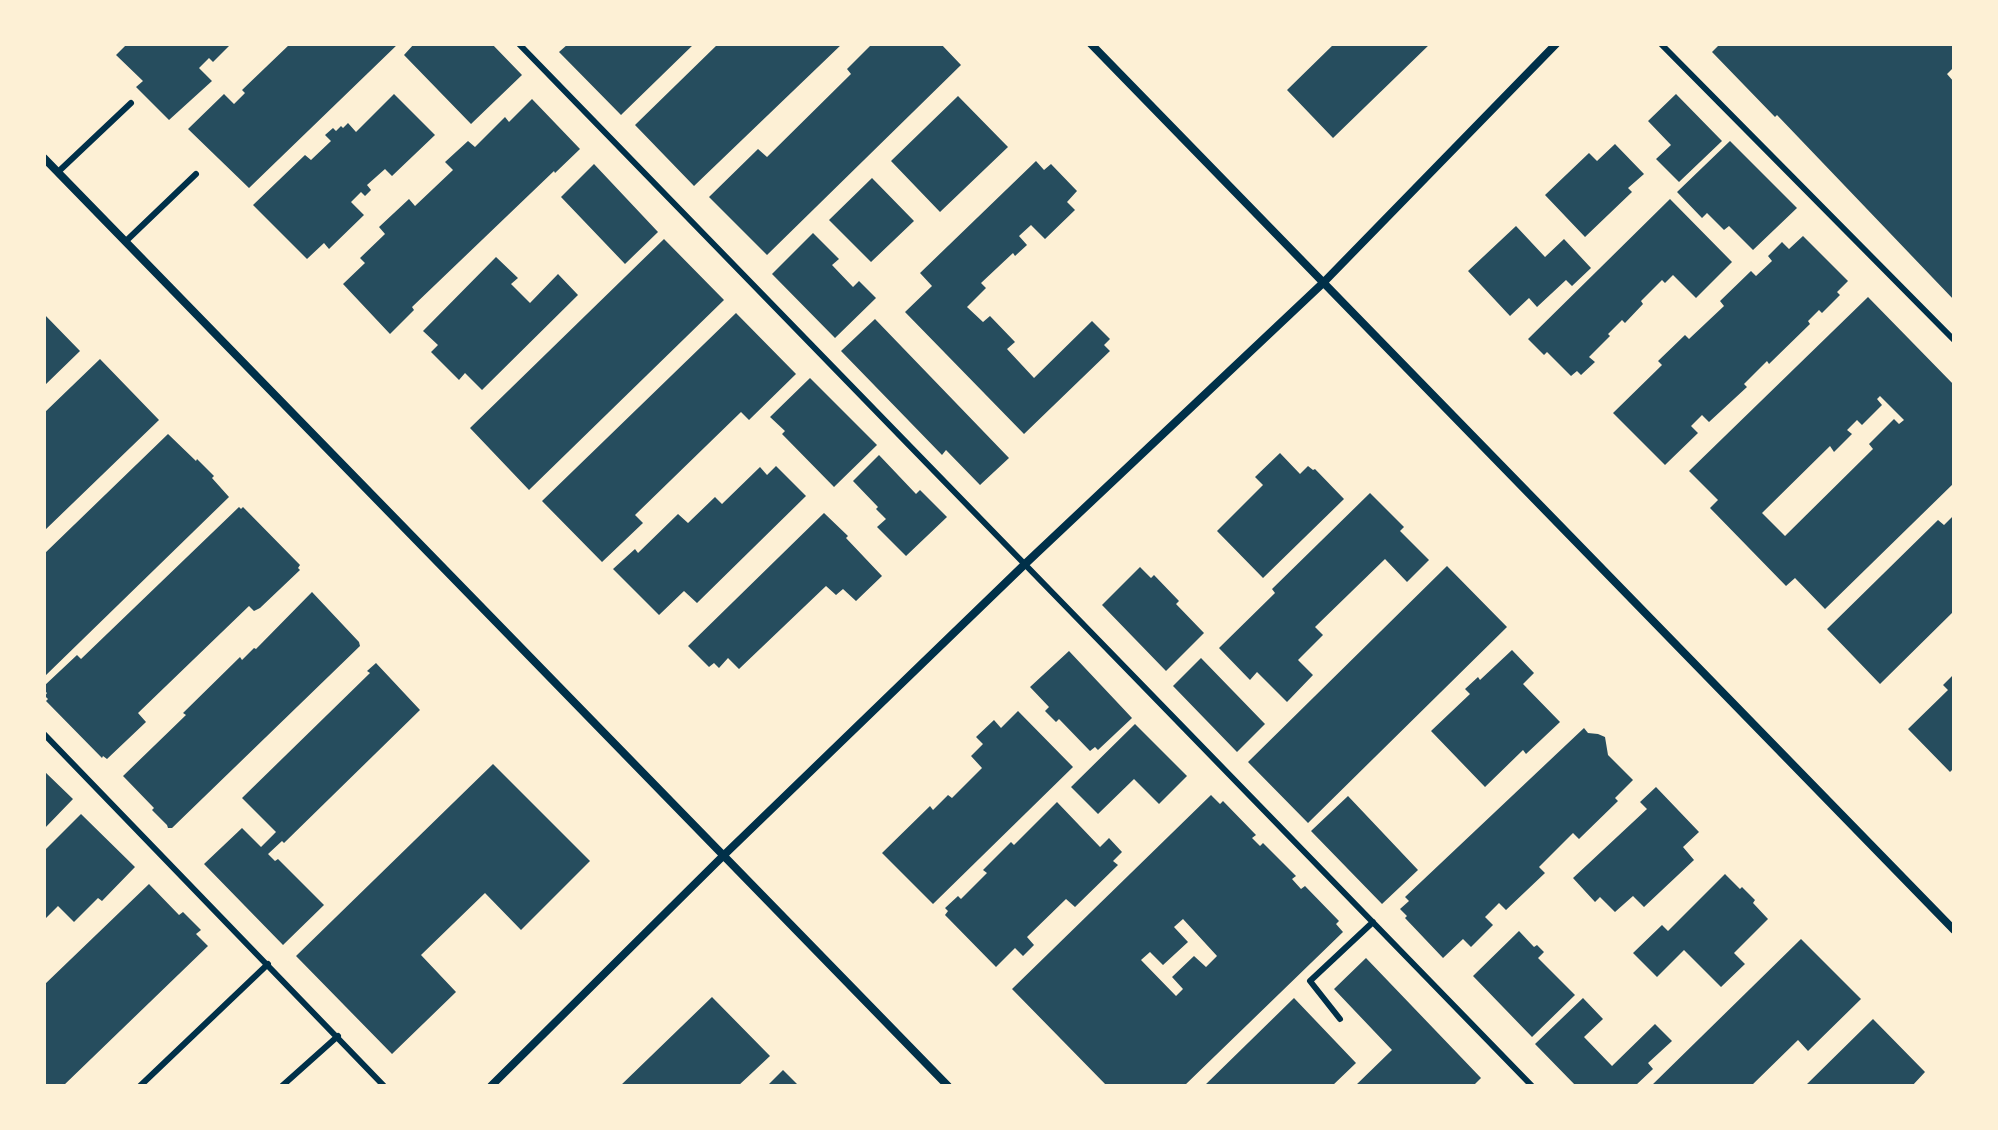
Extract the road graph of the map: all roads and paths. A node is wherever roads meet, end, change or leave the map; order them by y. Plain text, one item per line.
1 (519, 44) edge
2 (1091, 44) edge
3 (1556, 44) edge
4 (1661, 44) edge
5 (131, 103) dead end
6 (44, 158) edge
7 (58, 172) junction
8 (196, 174) dead end
9 (125, 242) junction
10 (1323, 283) junction
11 (1954, 340) edge
12 (1024, 565) junction
13 (44, 734) edge
14 (723, 856) junction
15 (1373, 922) junction
16 (1954, 930) edge
17 (268, 964) junction
18 (1340, 1019) dead end
19 (338, 1036) junction
20 (140, 1086) edge
21 (282, 1086) edge
22 (384, 1086) edge
23 (491, 1086) edge
24 (948, 1086) edge
25 (1532, 1086) edge

1 - 12 lane
2 - 10 street
3 - 10 street
4 - 11 lane
5 - 7 lane
6 - 7 street
7 - 9 street
8 - 9 lane
9 - 14 street
10 - 12 street
10 - 16 street
12 - 14 street
12 - 15 lane
13 - 17 lane
14 - 23 street
14 - 24 street
15 - 18 lane
15 - 25 lane
17 - 19 lane
17 - 20 lane
19 - 21 lane
19 - 22 lane

